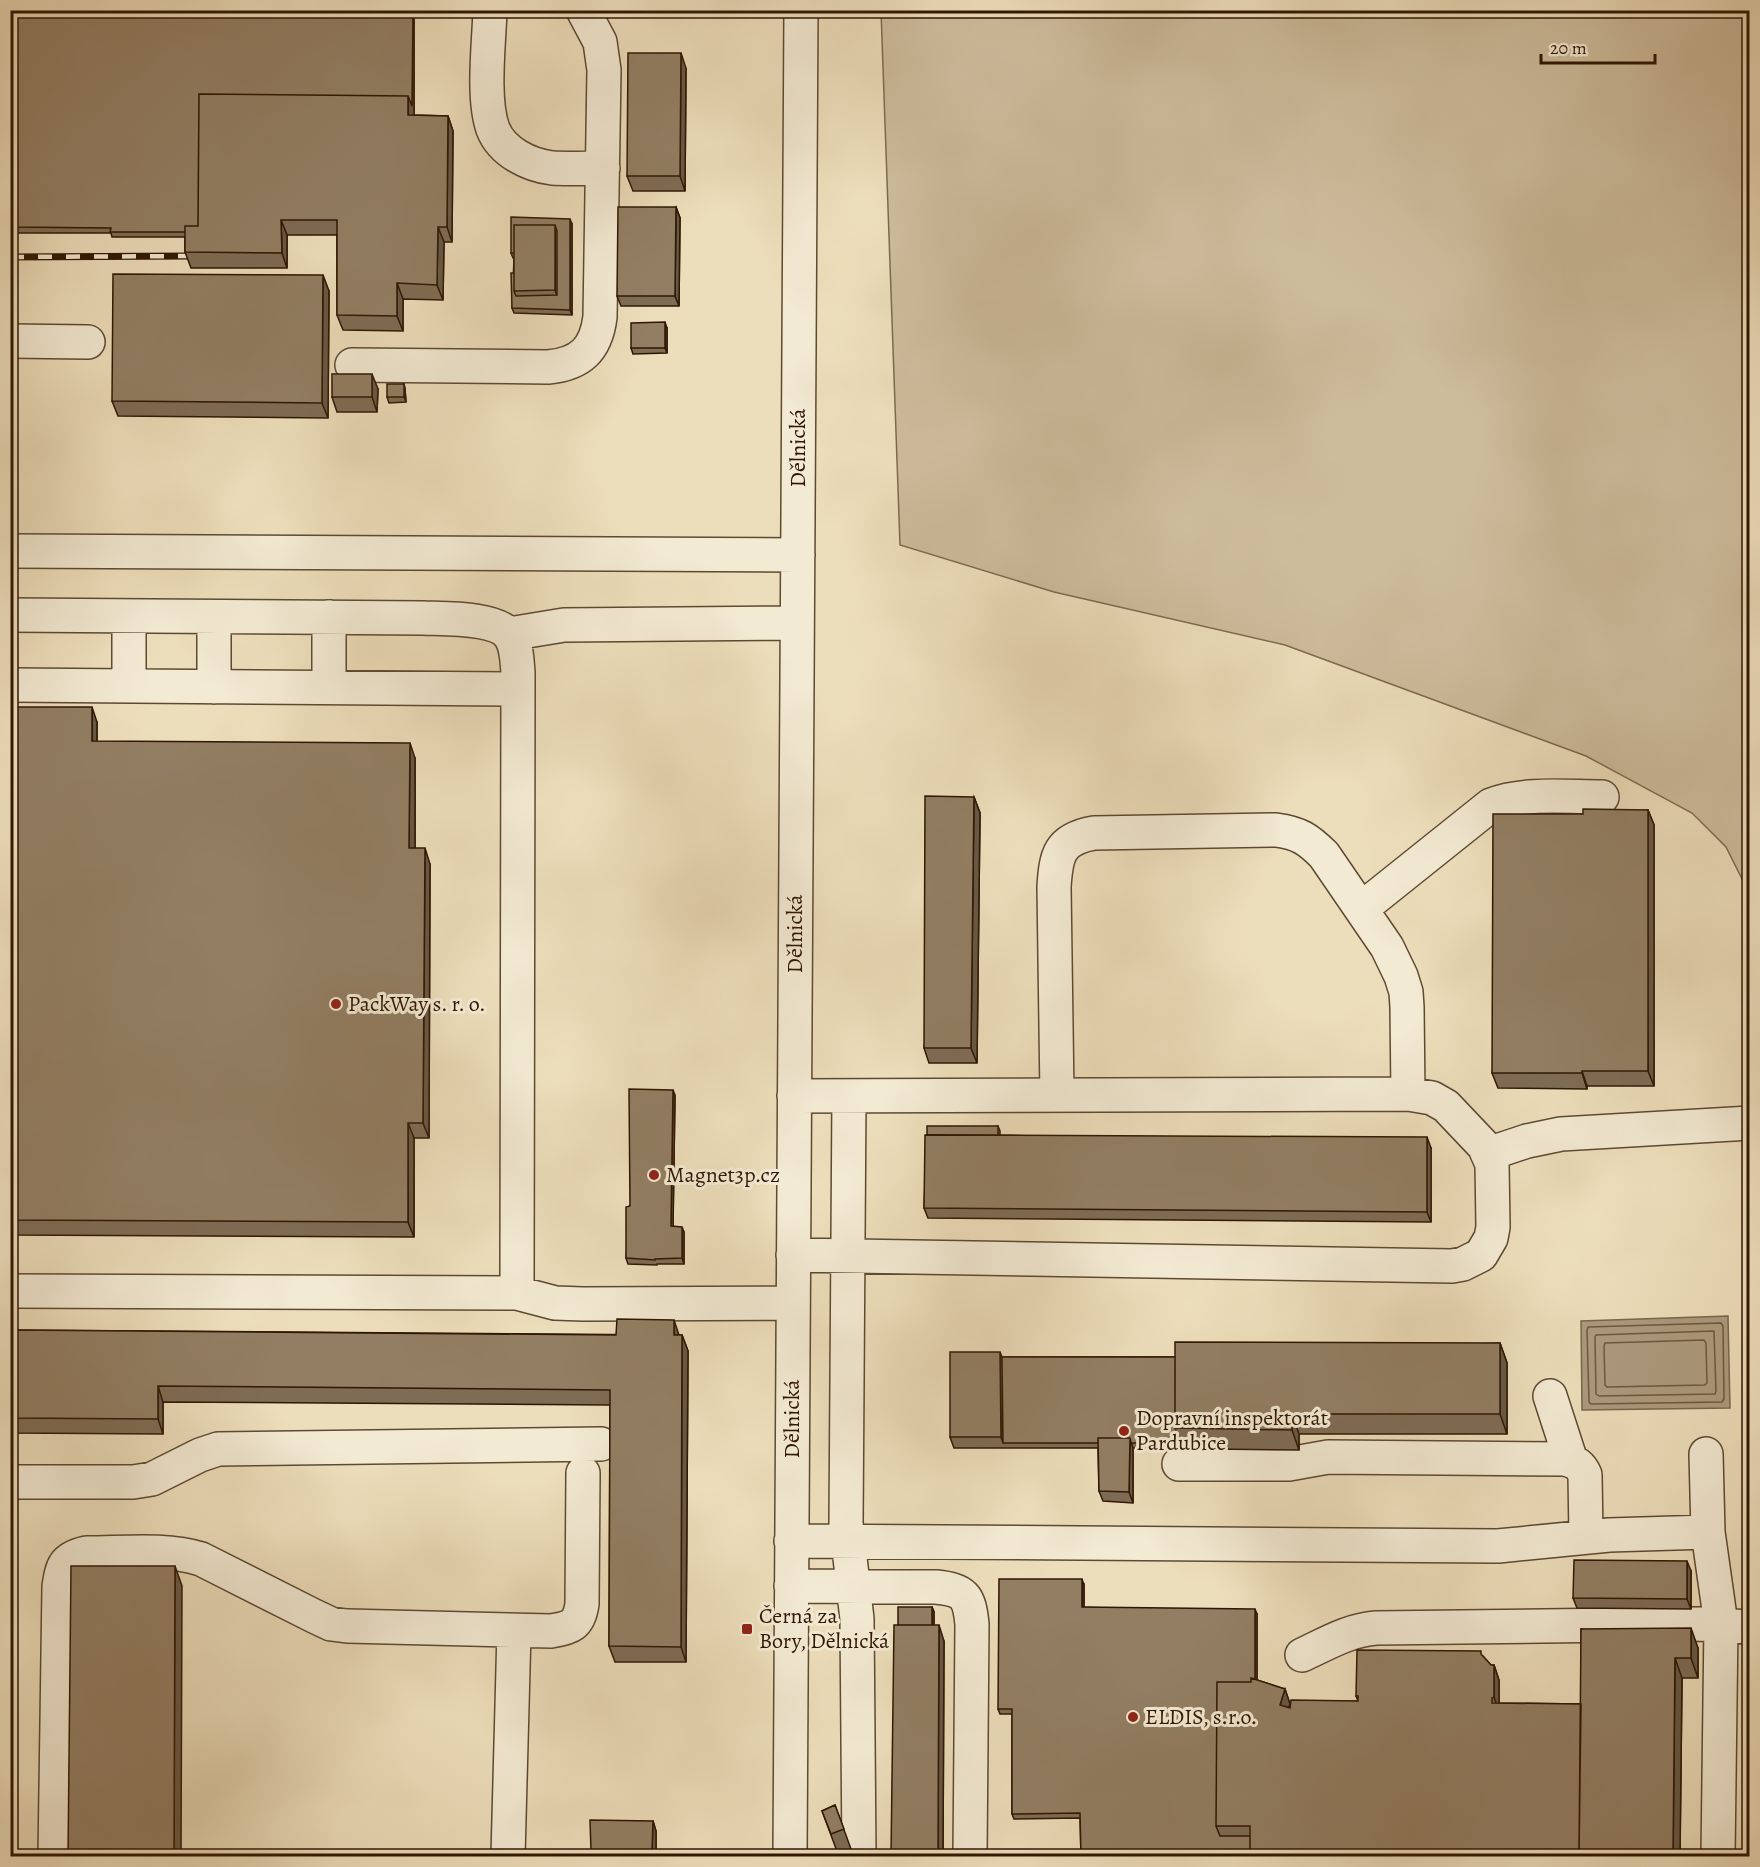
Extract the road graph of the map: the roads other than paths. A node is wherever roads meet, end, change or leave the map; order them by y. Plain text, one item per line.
1 (490, 10) edge
2 (583, 10) edge
3 (801, 10) edge
4 (603, 168) junction
5 (10, 341) edge
6 (88, 342) dead end
7 (352, 365) dead end
8 (10, 550) edge
9 (798, 555) junction
10 (10, 615) edge
11 (129, 616) junction
12 (214, 617) junction
13 (329, 617) junction
14 (797, 622) junction
15 (509, 633) junction
16 (10, 685) edge
17 (129, 686) junction
18 (214, 687) junction
19 (329, 687) junction
20 (518, 689) junction
21 (1602, 797) dead end
22 (1361, 909) junction
23 (1408, 1094) junction
24 (1057, 1095) junction
25 (794, 1096) junction
26 (849, 1096) junction
27 (1749, 1123) edge
28 (1488, 1154) junction
29 (793, 1255) junction
30 (848, 1256) junction
31 (10, 1291) edge
32 (517, 1293) junction
33 (793, 1303) junction
34 (1550, 1396) dead end
35 (601, 1444) dead end
36 (1706, 1454) dead end
37 (1571, 1461) junction
38 (1179, 1464) edge
39 (583, 1473) dead end
40 (10, 1482) edge
41 (1708, 1532) junction
42 (1586, 1537) junction
43 (791, 1541) junction
44 (848, 1542) junction
45 (791, 1586) junction
46 (854, 1586) junction
47 (1735, 1626) edge
48 (514, 1630) junction
49 (1302, 1655) dead end
50 (55, 1857) edge
51 (508, 1857) edge
52 (790, 1857) edge
53 (859, 1857) edge
54 (970, 1857) edge
55 (1718, 1857) edge

1 - 4 street
2 - 4 street
3 - 9 street, Dělnická
4 - 7 street
5 - 6 street
8 - 9 street
9 - 14 street, Dělnická
10 - 11 street
11 - 12 street
11 - 17 street
12 - 13 street
12 - 18 street
13 - 15 street
13 - 19 street
14 - 15 street
14 - 25 street, Dělnická
15 - 20 street
16 - 17 street
17 - 18 street
18 - 19 street
19 - 20 street
20 - 32 street
21 - 22 street
22 - 23 street
22 - 24 street
23 - 24 street
23 - 28 street
24 - 26 street
25 - 26 street
25 - 29 street, Dělnická
26 - 30 street
27 - 28 street
28 - 30 street
29 - 30 street
29 - 33 street, Dělnická
30 - 44 street
31 - 32 street
32 - 33 street
33 - 43 street, Dělnická
34 - 37 street
35 - 40 street
36 - 41 street
37 - 38 street
37 - 42 street
39 - 48 street
41 - 42 street
41 - 47 street
42 - 44 street
43 - 44 street
43 - 45 street, Dělnická
44 - 46 street
45 - 46 street
45 - 52 street, Dělnická
46 - 53 street
46 - 54 street
47 - 49 street
47 - 55 street
48 - 50 street
48 - 51 street

